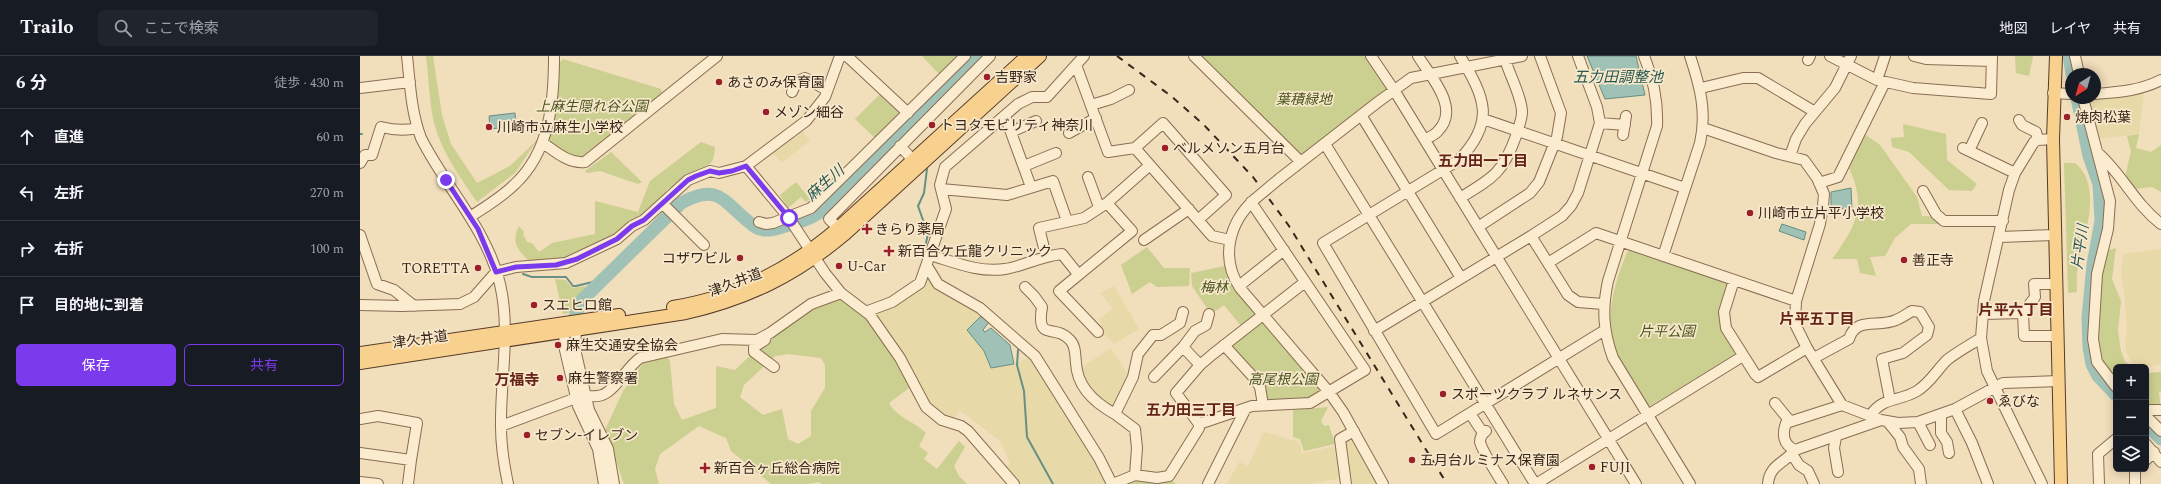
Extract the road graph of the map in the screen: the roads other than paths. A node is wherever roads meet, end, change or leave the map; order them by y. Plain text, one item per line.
1 (407, 56) edge
2 (554, 56) edge
3 (717, 56) edge
4 (840, 56) edge
5 (848, 56) edge
6 (965, 56) edge
7 (990, 56) edge
8 (1027, 56) edge
9 (1040, 56) edge
10 (1084, 56) edge
11 (1194, 56) edge
12 (1371, 56) edge
13 (1418, 56) edge
14 (1460, 56) edge
15 (1520, 56) edge
16 (1540, 56) edge
17 (1578, 56) edge
18 (1644, 56) edge
19 (1690, 56) edge
20 (1830, 56) edge
21 (1851, 56) edge
22 (1885, 56) edge
23 (1914, 56) edge
24 (2056, 56) edge
25 (2075, 56) edge
26 (1505, 59) junction
27 (1992, 59) edge
28 (1076, 65) junction
29 (1846, 65) junction
30 (1466, 66) junction
31 (2078, 68) edge
32 (1428, 73) junction
33 (2161, 80) edge
34 (1881, 81) junction
35 (410, 82) junction
36 (360, 88) edge
37 (1701, 88) junction
38 (827, 90) junction
39 (1129, 90) dead end
40 (1394, 90) junction
41 (792, 92) dead end
42 (2053, 93) junction
43 (2065, 94) edge
44 (2101, 94) edge
45 (2085, 104) edge
46 (1091, 105) junction
47 (1815, 112) junction
48 (908, 113) junction
49 (1361, 115) junction
50 (1005, 116) junction
51 (1096, 118) junction
52 (1483, 119) junction
53 (2019, 120) dead end
54 (1036, 121) dead end
55 (1600, 123) junction
56 (1982, 123) dead end
57 (1625, 126) dead end
58 (417, 128) junction
59 (1703, 128) junction
60 (1518, 131) junction
61 (1011, 132) junction
62 (1069, 133) dead end
63 (2053, 139) junction
64 (1425, 140) junction
65 (2038, 140) junction
66 (544, 143) junction
67 (1554, 143) junction
68 (1325, 144) junction
69 (900, 146) junction
70 (1135, 148) junction
71 (1056, 153) dead end
72 (2098, 153) junction
73 (1590, 156) junction
74 (1790, 156) junction
75 (913, 160) junction
76 (1301, 162) junction
77 (360, 163) edge
78 (1150, 165) junction
79 (746, 166) junction
80 (1024, 166) junction
81 (1443, 170) junction
82 (2015, 173) junction
83 (1643, 174) junction
84 (1088, 177) dead end
85 (1819, 183) junction
86 (1031, 187) junction
87 (941, 188) junction
88 (1685, 188) junction
89 (1923, 191) dead end
90 (1407, 192) junction
91 (1460, 198) junction
92 (1253, 200) junction
93 (1103, 205) junction
94 (669, 210) junction
95 (1188, 210) junction
96 (1369, 215) junction
97 (470, 217) junction
98 (1198, 220) junction
99 (1067, 221) junction
100 (2003, 221) junction
101 (759, 222) dead end
102 (792, 222) junction
103 (2161, 224) edge
104 (1478, 227) junction
105 (838, 228) junction
106 (360, 235) edge
107 (2055, 235) junction
108 (1531, 236) junction
109 (2000, 236) junction
110 (1144, 240) dead end
111 (1230, 240) junction
112 (1621, 241) junction
113 (704, 245) dead end
114 (1284, 250) junction
115 (813, 254) junction
116 (930, 255) junction
117 (1046, 256) junction
118 (1495, 256) junction
119 (1663, 256) junction
120 (1548, 263) junction
121 (927, 266) junction
122 (496, 272) junction
123 (1078, 274) junction
124 (1461, 278) junction
125 (1734, 280) junction
126 (1305, 282) junction
127 (2056, 284) junction
128 (1239, 286) junction
129 (1024, 287) dead end
130 (841, 293) junction
131 (1796, 301) junction
132 (1422, 302) junction
133 (1603, 304) junction
134 (360, 305) edge
135 (414, 306) junction
136 (868, 311) junction
137 (1183, 312) dead end
138 (2023, 313) junction
139 (1209, 314) dead end
140 (1982, 314) junction
141 (1263, 315) junction
142 (571, 327) junction
143 (1605, 330) junction
144 (1374, 331) junction
145 (1098, 332) dead end
146 (770, 334) junction
147 (1022, 335) dead end
148 (505, 336) junction
149 (2057, 336) junction
150 (1980, 338) junction
151 (1224, 345) junction
152 (1183, 347) junction
153 (1807, 348) junction
154 (1027, 349) junction
155 (360, 353) edge
156 (1743, 356) junction
157 (1559, 358) junction
158 (1814, 358) junction
159 (360, 363) edge
160 (1200, 365) junction
161 (774, 367) dead end
162 (1154, 377) dead end
163 (2059, 381) junction
164 (2113, 383) edge
165 (1994, 387) junction
166 (580, 392) junction
167 (1329, 392) junction
168 (1890, 400) junction
169 (1775, 403) dead end
170 (1485, 404) junction
171 (1842, 405) junction
172 (1263, 406) junction
173 (1246, 408) junction
174 (1955, 409) junction
175 (2161, 410) edge
176 (2149, 411) edge
177 (1115, 414) junction
178 (1941, 414) junction
179 (1648, 415) junction
180 (1870, 416) junction
181 (1473, 418) dead end
182 (360, 419) edge
183 (2149, 419) edge
184 (1789, 420) junction
185 (1884, 421) junction
186 (1918, 422) junction
187 (1199, 424) junction
188 (500, 426) junction
189 (1354, 431) junction
190 (2161, 431) edge
191 (1836, 437) junction
192 (1609, 439) junction
193 (2113, 441) edge
194 (1930, 445) dead end
195 (2149, 447) edge
196 (1793, 452) junction
197 (2154, 452) junction
198 (360, 453) edge
199 (1949, 453) dead end
200 (2149, 457) edge
201 (411, 460) junction
202 (2161, 462) edge
203 (1838, 472) dead end
204 (2135, 472) edge
205 (1135, 475) junction
206 (360, 482) edge
207 (1534, 483) edge
208 (378, 484) edge
209 (408, 484) edge
210 (508, 484) edge
211 (604, 484) edge
212 (614, 484) edge
213 (1014, 484) edge
214 (1112, 484) edge
215 (1208, 484) edge
216 (1346, 484) edge
217 (1383, 484) edge
218 (1503, 484) edge
219 (1636, 484) edge
220 (1690, 484) edge
221 (1768, 484) edge
222 (1814, 484) edge
223 (1921, 484) edge
224 (1988, 484) edge
225 (2042, 484) edge
226 (2061, 484) edge
227 (2099, 484) edge
228 (2135, 484) edge

1 - 35 street
2 - 66 street
3 - 66 street
4 - 38 street
5 - 48 street
6 - 48 street
7 - 69 street
8 - 75 main road, 津久井道
9 - 115 main road, 津久井道
10 - 28 street
11 - 76 street
12 - 40 street
13 - 32 street
14 - 30 street
15 - 26 street
16 - 67 street
17 - 55 street
18 - 83 street
19 - 37 street
20 - 29 street
21 - 29 street
22 - 34 street
23 - 27 street
24 - 42 main road
25 - 31 street
26 - 30 street
26 - 60 street
27 - 34 street
28 - 46 street
28 - 50 street
29 - 34 street
29 - 47 street
30 - 32 street
30 - 52 street
32 - 40 street
32 - 64 street
33 - 44 street
34 - 85 street
35 - 36 street
35 - 58 street
37 - 47 street
37 - 59 street
38 - 41 street
38 - 79 street
39 - 46 street
40 - 49 street
40 - 64 street
42 - 43 street
42 - 63 main road
45 - 72 street
46 - 51 street
47 - 74 street
48 - 102 street
49 - 68 street
49 - 90 street
50 - 61 street
50 - 87 street
51 - 62 street
51 - 70 street
52 - 60 street
52 - 81 street
53 - 65 street
54 - 61 street
55 - 57 street
55 - 73 street
56 - 82 street
58 - 77 street
58 - 97 street
59 - 74 street
59 - 88 street
60 - 67 street
60 - 91 street
61 - 80 street
63 - 65 street
63 - 107 main road
64 - 81 street
65 - 82 street
66 - 97 street
67 - 73 street
67 - 104 street
68 - 76 street
68 - 96 street
69 - 75 street
69 - 105 street
70 - 78 street
70 - 98 street
71 - 80 street
72 - 103 street
72 - 164 street
73 - 83 street
73 - 108 street
74 - 85 street
75 - 105 main road, 津久井道
76 - 92 street, bridge
78 - 93 street
78 - 95 street
79 - 94 street
79 - 102 street
80 - 86 street
81 - 90 street
81 - 91 street
82 - 100 street
83 - 88 street
83 - 112 street
84 - 93 street
85 - 131 street
86 - 87 street
86 - 99 street
87 - 116 street
88 - 119 street
89 - 100 street
90 - 96 street
90 - 124 street
91 - 104 street
92 - 111 street
92 - 114 street
93 - 99 street
93 - 123 street
94 - 113 street
94 - 122 street
95 - 98 street
95 - 110 street
96 - 132 street
96 - 144 street
97 - 122 street
98 - 111 street
99 - 117 street
100 - 109 street
101 - 102 street
102 - 115 street
104 - 118 street
105 - 115 main road, 津久井道
106 - 135 street
107 - 109 street
107 - 127 main road
108 - 118 street
108 - 120 street
109 - 140 street
111 - 128 street
112 - 119 street
112 - 120 street
112 - 133 street
114 - 126 street
114 - 128 street
115 - 130 street
115 - 142 main road, 津久井道
116 - 117 street
116 - 121 street
117 - 123 street
118 - 124 street
118 - 157 street
119 - 125 street
120 - 133 street
121 - 136 street
121 - 154 street
122 - 135 street
122 - 148 street
123 - 145 street
124 - 132 street
125 - 131 street
125 - 156 street
126 - 141 street
126 - 167 street
127 - 138 street
127 - 149 main road
128 - 141 street
129 - 177 street
130 - 136 street
130 - 146 street
131 - 153 street
132 - 144 street
132 - 170 street
133 - 143 street
134 - 135 street
136 - 213 street
137 - 177 street
138 - 140 street
138 - 149 street
139 - 152 street
140 - 150 street
141 - 151 street
141 - 167 street
142 - 148 main road, 津久井道
142 - 166 street
143 - 157 street
143 - 179 street
144 - 170 street
146 - 161 street
146 - 166 street
147 - 154 street
148 - 155 main road, 津久井道
148 - 159 main road, 津久井道
148 - 188 street
149 - 163 main road
150 - 165 street
150 - 168 street
151 - 160 street
151 - 172 street
152 - 160 street
152 - 162 street
153 - 156 street
153 - 158 street
154 - 214 street
156 - 179 street
157 - 170 street
157 - 192 street
158 - 168 street
158 - 171 street
160 - 187 street
163 - 165 street
163 - 226 main road
165 - 174 street
165 - 225 street
166 - 188 street
166 - 211 street
166 - 212 street
167 - 172 street
167 - 189 street
168 - 180 street
169 - 184 street
170 - 207 street
171 - 180 street
171 - 184 street
172 - 173 street
173 - 187 street
173 - 215 street
174 - 178 street
174 - 224 street
175 - 176 street
177 - 205 street
178 - 186 street
178 - 199 street
179 - 192 street
179 - 220 street
180 - 185 street
181 - 218 street
182 - 201 street
183 - 190 street
184 - 196 street
185 - 186 street
185 - 191 street
185 - 223 street
186 - 194 street
187 - 205 street
188 - 210 street
189 - 216 street
189 - 217 street
191 - 196 street
191 - 203 street
192 - 207 street
192 - 219 street
193 - 227 street
195 - 197 street
196 - 221 street
196 - 222 street
197 - 200 street
197 - 202 street
198 - 201 street
201 - 209 street
204 - 228 street
205 - 214 street
206 - 208 street

